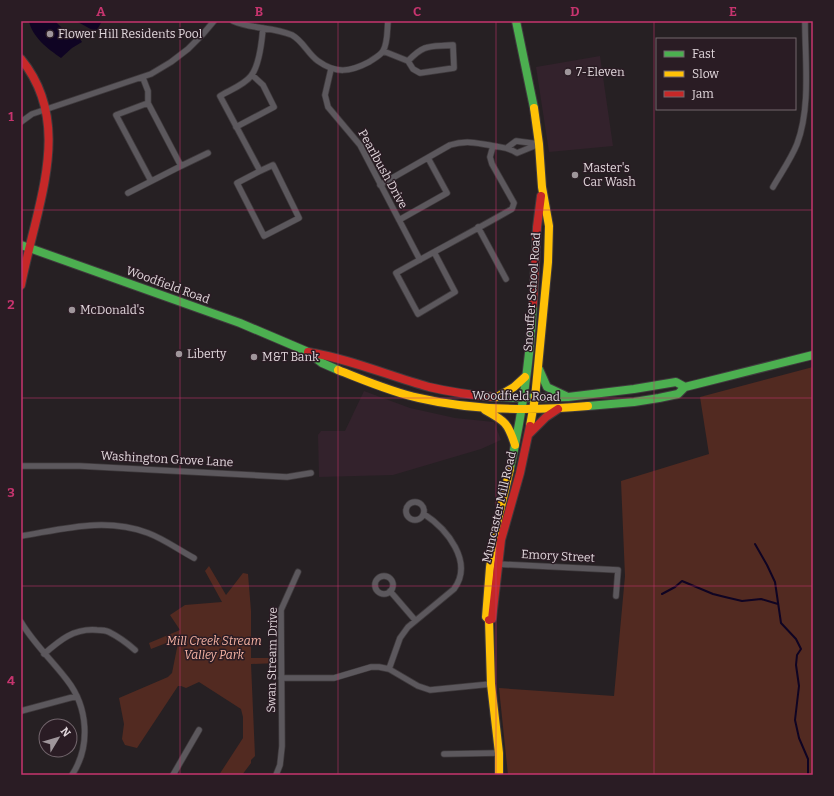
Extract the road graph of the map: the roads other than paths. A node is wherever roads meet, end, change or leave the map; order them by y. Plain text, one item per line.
1 (214, 21) edge
2 (233, 21) edge
3 (388, 21) edge
4 (516, 21) edge
5 (805, 21) edge
6 (263, 28) junction
7 (383, 51) junction
8 (21, 59) edge
9 (408, 61) junction
10 (331, 69) junction
11 (252, 75) junction
12 (143, 78) junction
13 (148, 103) junction
14 (46, 109) junction
15 (21, 122) edge
16 (236, 126) junction
17 (539, 144) junction
18 (493, 146) junction
19 (508, 147) junction
20 (208, 153) dead end
21 (428, 158) junction
22 (181, 166) junction
23 (260, 171) junction
24 (151, 181) junction
25 (380, 185) junction
26 (542, 187) junction
27 (773, 187) dead end
28 (128, 193) dead end
29 (399, 220) junction
30 (478, 227) junction
31 (21, 245) edge
32 (29, 248) junction
33 (434, 252) junction
34 (420, 260) junction
35 (506, 279) dead end
36 (21, 285) edge
37 (306, 351) junction
38 (813, 355) edge
39 (538, 368) junction
40 (526, 377) junction
41 (685, 387) junction
42 (497, 397) junction
43 (568, 397) junction
44 (523, 398) junction
45 (535, 398) junction
46 (484, 409) junction
47 (533, 409) junction
48 (558, 409) junction
49 (521, 410) junction
50 (529, 434) junction
51 (515, 447) junction
52 (21, 466) edge
53 (311, 473) dead end
54 (424, 514) dead end
55 (21, 536) edge
56 (194, 558) dead end
57 (498, 564) junction
58 (298, 572) dead end
59 (390, 591) dead end
60 (616, 596) dead end
61 (415, 620) junction
62 (489, 620) junction
63 (21, 622) edge
64 (135, 650) dead end
65 (44, 654) junction
66 (389, 669) junction
67 (281, 678) junction
68 (491, 684) junction
69 (77, 696) junction
70 (21, 711) edge
71 (199, 730) dead end
72 (444, 754) dead end
73 (499, 754) junction
74 (72, 775) edge
75 (173, 775) edge
76 (276, 775) edge
77 (499, 775) edge

1 - 12 street
2 - 6 street
3 - 7 street
4 - 17 main road, Snouffer School Road
5 - 27 street
6 - 10 street
6 - 11 street
7 - 9 street
7 - 10 street
8 - 14 main road
9 - 9 street
10 - 25 street, Pearlbush Drive
11 - 16 street
11 - 16 street
12 - 13 street
12 - 14 street
13 - 22 street
13 - 24 street
14 - 15 street
14 - 32 main road
16 - 23 street
17 - 19 street
17 - 19 street
17 - 26 main road, Snouffer School Road
18 - 19 street
18 - 21 street
18 - 30 street
20 - 22 street
21 - 25 street
21 - 29 street
22 - 24 street
23 - 23 street
24 - 28 street
25 - 29 street, Pearlbush Drive
26 - 39 main road, Snouffer School Road
26 - 40 main road, Snouffer School Road
29 - 34 street, Pearlbush Drive
30 - 33 street
30 - 35 street
31 - 32 main road, Woodfield Road
32 - 36 main road
32 - 37 main road, Woodfield Road
33 - 34 street
33 - 34 street
37 - 42 main road, Woodfield Road
37 - 46 main road, Woodfield Road
38 - 41 main road, Woodfield Road
39 - 43 main road
39 - 45 main road, Snouffer School Road
40 - 42 main road
40 - 44 main road, Snouffer School Road
41 - 43 main road, Woodfield Road
41 - 48 main road, Woodfield Road
42 - 44 main road, Woodfield Road
43 - 45 main road, Woodfield Road
44 - 45 main road, Woodfield Road
44 - 49 main road, Muncaster Mill Road
45 - 47 main road, Muncaster Mill Road
46 - 49 main road, Woodfield Road
46 - 51 main road
47 - 48 main road, Woodfield Road
47 - 49 main road, Woodfield Road
47 - 50 main road, Muncaster Mill Road
48 - 50 main road
49 - 51 main road, Muncaster Mill Road
50 - 57 main road, Muncaster Mill Road
51 - 62 main road, Muncaster Mill Road
52 - 53 street, Washington Grove Lane
54 - 61 street
55 - 56 street
57 - 60 street, Emory Street
57 - 62 main road, Muncaster Mill Road
58 - 67 street, Swan Stream Drive
59 - 61 street
61 - 66 street
62 - 68 main road, Muncaster Mill Road
63 - 65 street
64 - 65 street
65 - 69 street
66 - 67 street
66 - 68 street
67 - 76 street, Swan Stream Drive
68 - 73 main road, Muncaster Mill Road
69 - 70 street
69 - 74 street
71 - 75 street
72 - 73 street
73 - 77 main road, Muncaster Mill Road

